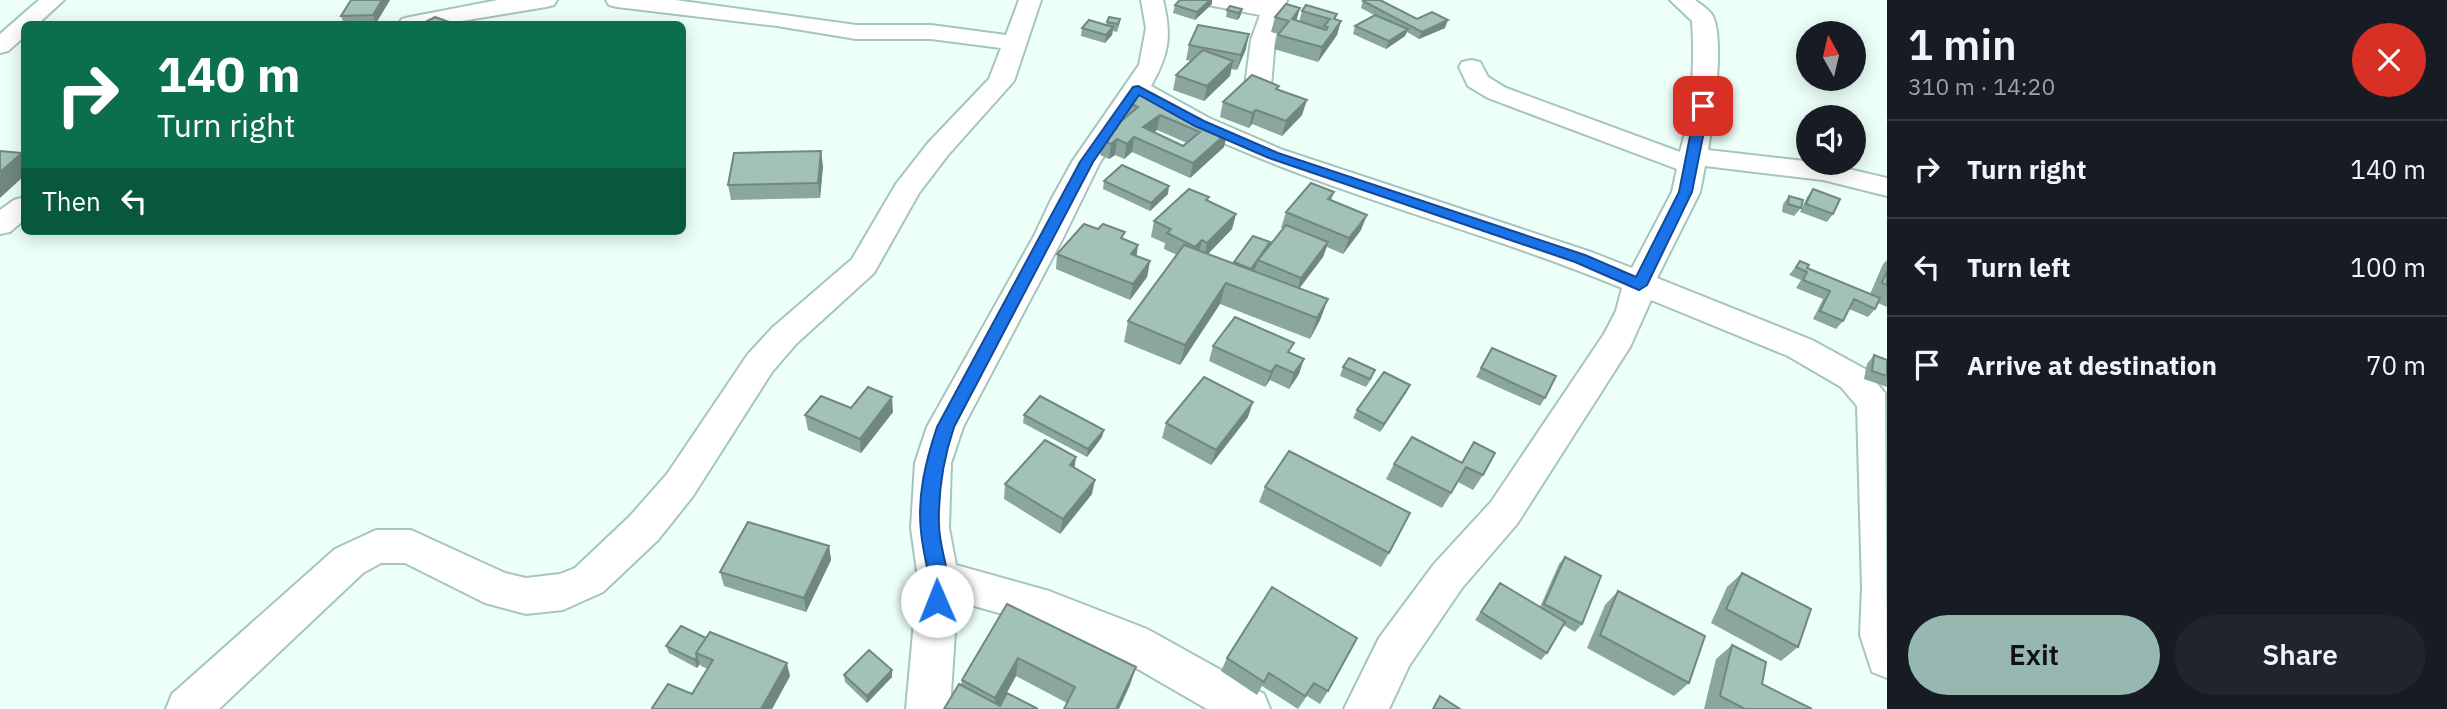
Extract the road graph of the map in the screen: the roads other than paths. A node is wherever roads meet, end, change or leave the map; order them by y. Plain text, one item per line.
1 (53, 0) edge
2 (546, 0) edge
3 (617, 0) edge
4 (1030, 0) edge
5 (1152, 0) edge
6 (1216, 0) edge
7 (1681, 0) edge
8 (1274, 5) edge
9 (509, 9) edge
10 (29, 21) edge
11 (430, 21) edge
12 (21, 28) edge
13 (1015, 43) junction
14 (0, 46) edge
15 (1471, 67) dead end
16 (1258, 86) edge
17 (1138, 89) junction
18 (1691, 160) junction
19 (1887, 187) edge
20 (21, 208) edge
21 (0, 225) edge
22 (1639, 285) junction
23 (1882, 443) edge
24 (938, 578) junction
25 (1887, 658) edge
26 (188, 709) edge
27 (928, 709) edge
28 (1248, 709) edge
29 (1366, 709) edge

1 - 10 street
2 - 9 street
3 - 13 street
4 - 13 street
5 - 17 street
6 - 8 street
7 - 18 street
8 - 16 street
9 - 11 street
12 - 14 street
13 - 26 street
15 - 18 street
17 - 22 street
17 - 24 street
18 - 19 street
18 - 22 street
20 - 21 street
22 - 23 street
22 - 29 street
23 - 25 street
24 - 27 street
24 - 28 street

